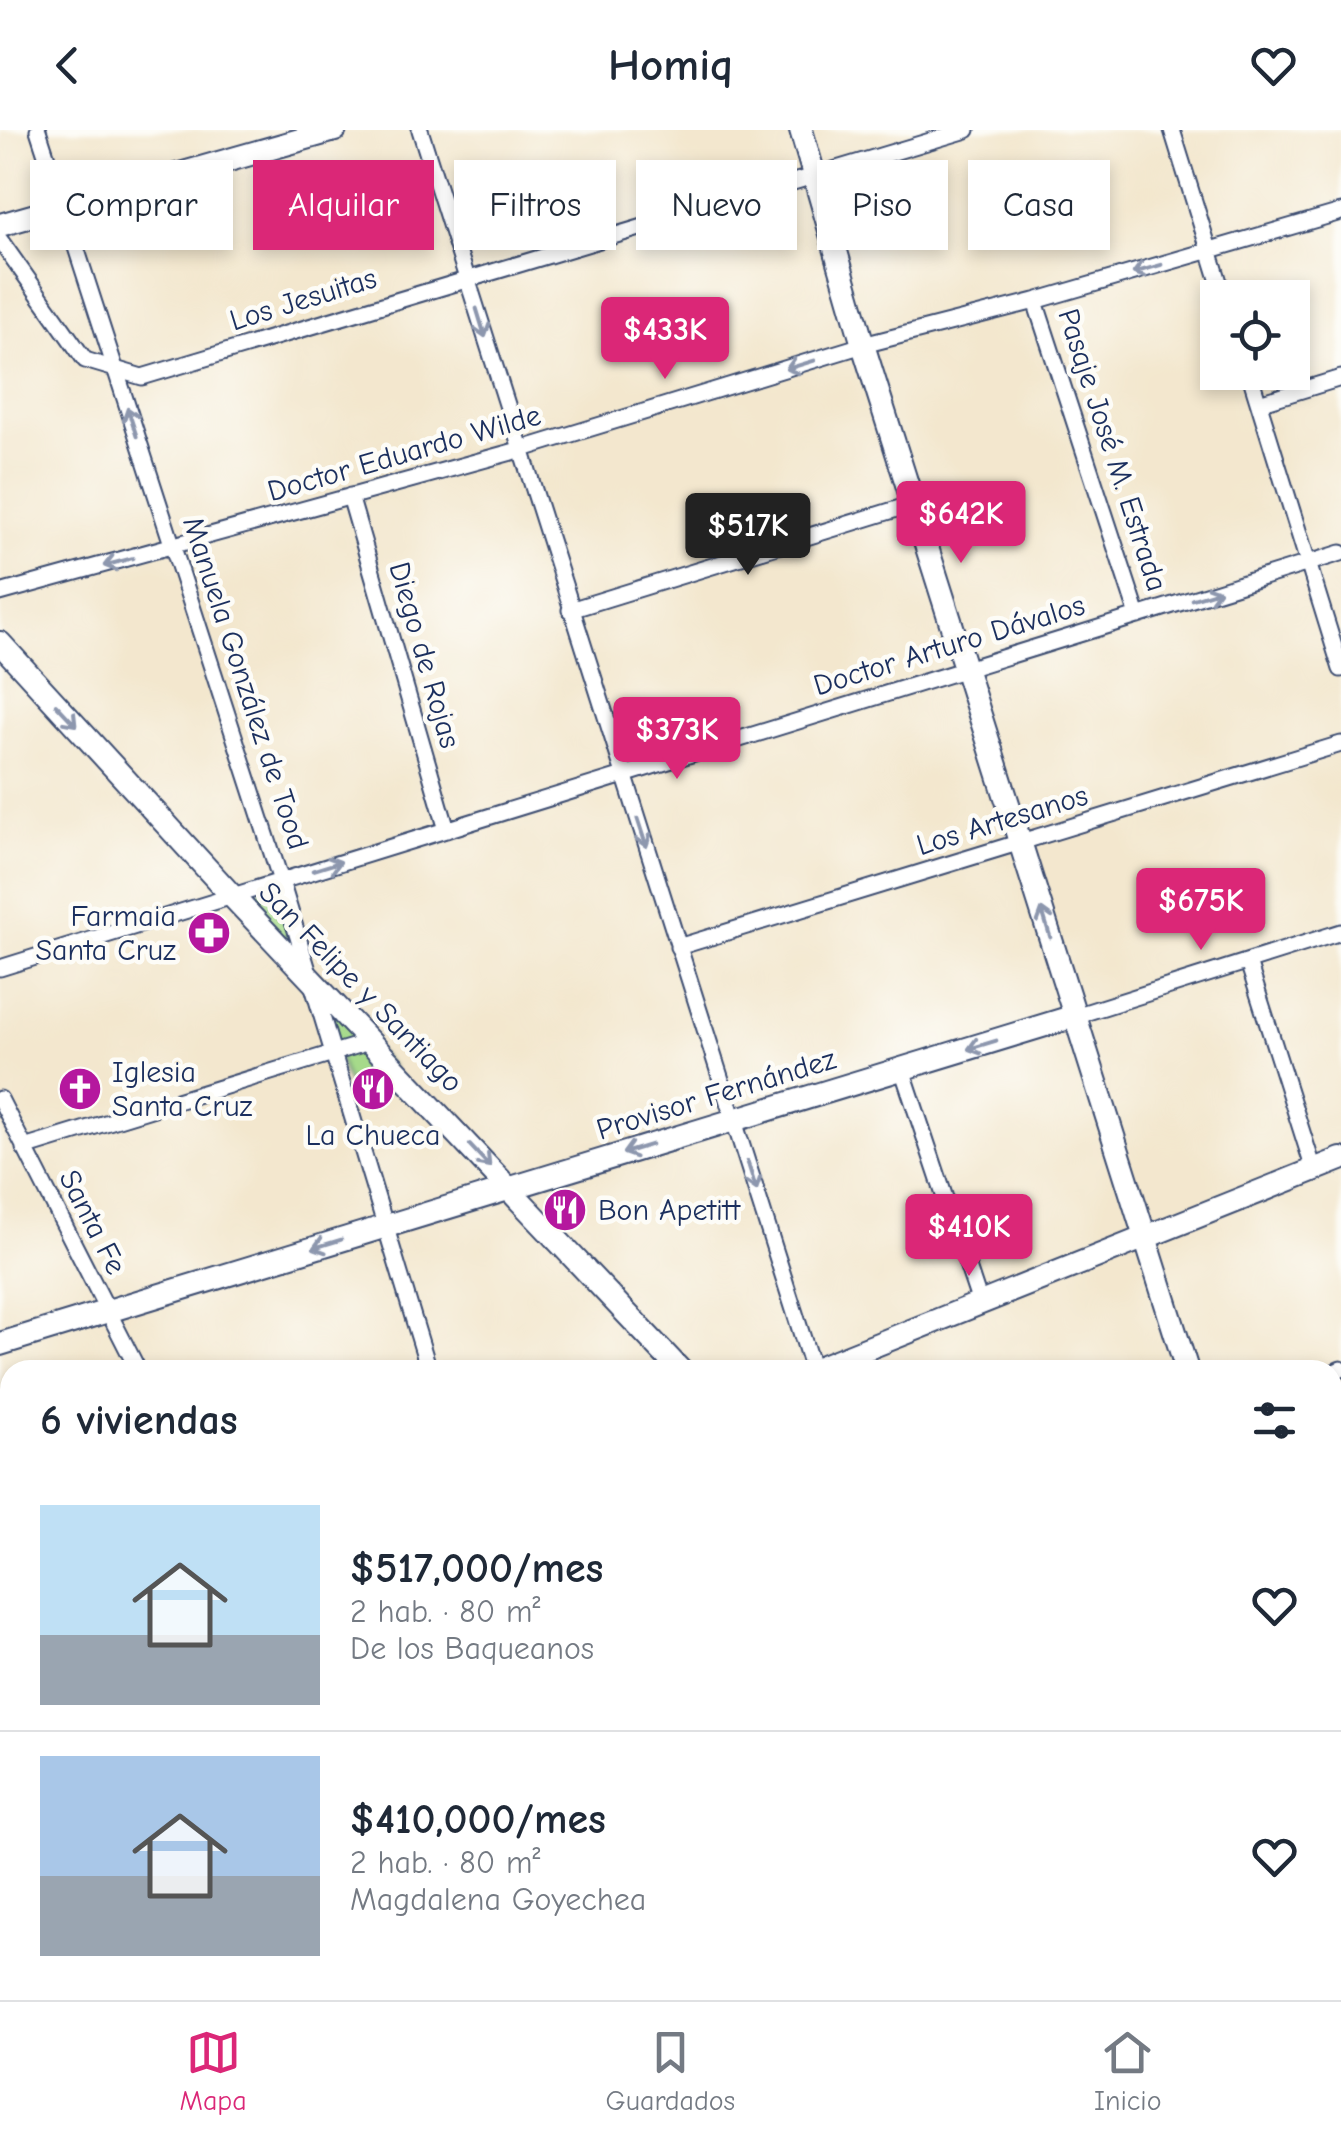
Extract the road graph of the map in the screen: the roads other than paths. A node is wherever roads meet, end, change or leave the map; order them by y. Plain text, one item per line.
1 (38, 130) edge
2 (335, 130) edge
3 (420, 130) edge
4 (801, 130) edge
5 (968, 130) edge
6 (1172, 130) edge
7 (47, 160) edge
8 (230, 160) edge
9 (815, 175) junction
10 (1341, 212) edge
11 (30, 217) edge
12 (0, 226) edge
13 (0, 240) edge
14 (76, 250) edge
15 (1208, 251) junction
16 (466, 278) junction
17 (1218, 280) edge
18 (1036, 301) junction
19 (863, 345) junction
20 (115, 370) junction
21 (1341, 378) edge
22 (1255, 390) edge
23 (1259, 403) junction
24 (519, 450) junction
25 (350, 496) junction
26 (913, 504) junction
27 (173, 547) junction
28 (1341, 554) edge
29 (1309, 563) junction
30 (0, 593) edge
31 (570, 610) junction
32 (1138, 616) junction
33 (0, 643) edge
34 (1341, 668) edge
35 (966, 669) junction
36 (1341, 744) edge
37 (624, 775) junction
38 (447, 830) junction
39 (1021, 843) junction
40 (281, 880) junction
41 (232, 896) junction
42 (1341, 932) edge
43 (678, 947) junction
44 (1248, 962) junction
45 (0, 968) edge
46 (310, 978) junction
47 (1075, 1016) junction
48 (372, 1041) junction
49 (333, 1053) junction
50 (902, 1069) junction
51 (0, 1099) edge
52 (734, 1120) junction
53 (24, 1148) junction
54 (1341, 1158) edge
55 (1314, 1170) junction
56 (509, 1188) junction
57 (386, 1226) junction
58 (1144, 1237) junction
59 (980, 1303) junction
60 (108, 1311) junction
61 (0, 1344) edge
62 (133, 1360) edge
63 (426, 1360) edge
64 (671, 1360) edge
65 (810, 1360) edge
66 (838, 1360) edge
67 (1184, 1360) edge

1 - 7 street, Manuela González de Tood
2 - 8 street
3 - 16 street
4 - 9 street
5 - 9 street, Los Jesuitas
6 - 15 street
9 - 16 street, Los Jesuitas
9 - 19 street
10 - 15 street, Doctor Eduardo Wilde
11 - 12 street
13 - 20 street
14 - 20 street, Manuela González de Tood
15 - 17 street
15 -> 18 street, Doctor Eduardo Wilde
16 - 20 street, Los Jesuitas
16 -> 24 street
18 - 19 street, Doctor Eduardo Wilde
18 - 32 street, Pasaje José M. Estrada
19 -> 24 street, Doctor Eduardo Wilde
19 - 26 street
27 -> 20 street, Manuela González de Tood
21 - 23 street
22 - 23 street
23 - 29 street
24 - 25 street, Doctor Eduardo Wilde
24 - 31 street
25 - 27 street, Doctor Eduardo Wilde
25 - 38 street, Diego de Rojas
26 - 31 street
26 - 35 street
27 -> 30 street, Doctor Eduardo Wilde
27 - 40 street, Manuela González de Tood
28 - 29 street, Doctor Arturo Dávalos
32 -> 29 street, Doctor Arturo Dávalos
29 - 34 street
31 - 37 street
32 - 35 street, Doctor Arturo Dávalos
33 -> 41 street, San Felipe y Santiago
35 - 37 street, Doctor Arturo Dávalos
35 - 39 street
36 - 39 street, Los Artesanos
37 - 38 street, Doctor Arturo Dávalos
37 -> 43 street
40 -> 38 street, Doctor Arturo Dávalos
39 - 43 street, Los Artesanos
47 -> 39 street
40 - 41 street, Doctor Arturo Dávalos
40 - 46 street, Manuela González de Tood
41 - 45 street, Doctor Arturo Dávalos
41 - 46 street, San Felipe y Santiago
42 - 44 street, Provisor Fernández
43 - 52 street
44 - 47 street, Provisor Fernández
44 - 55 street
46 - 48 street, San Felipe y Santiago
46 - 49 street, Manuela González de Tood
47 -> 50 street, Provisor Fernández
47 - 58 street
48 - 49 street
48 -> 56 street, San Felipe y Santiago
49 - 53 street
49 - 57 street, Manuela González de Tood
50 - 52 street, Provisor Fernández
50 - 59 street
51 - 53 street, Santa Fe
52 -> 56 street, Provisor Fernández
52 -> 65 street
53 - 60 street, Santa Fe
54 - 55 street
55 - 58 street
56 - 57 street, Provisor Fernández
56 - 64 street, San Felipe y Santiago
57 -> 60 street, Provisor Fernández
57 - 63 street, Manuela González de Tood
58 - 59 street
58 - 67 street
59 - 66 street
60 - 61 street, Provisor Fernández
60 - 62 street, Santa Fe

